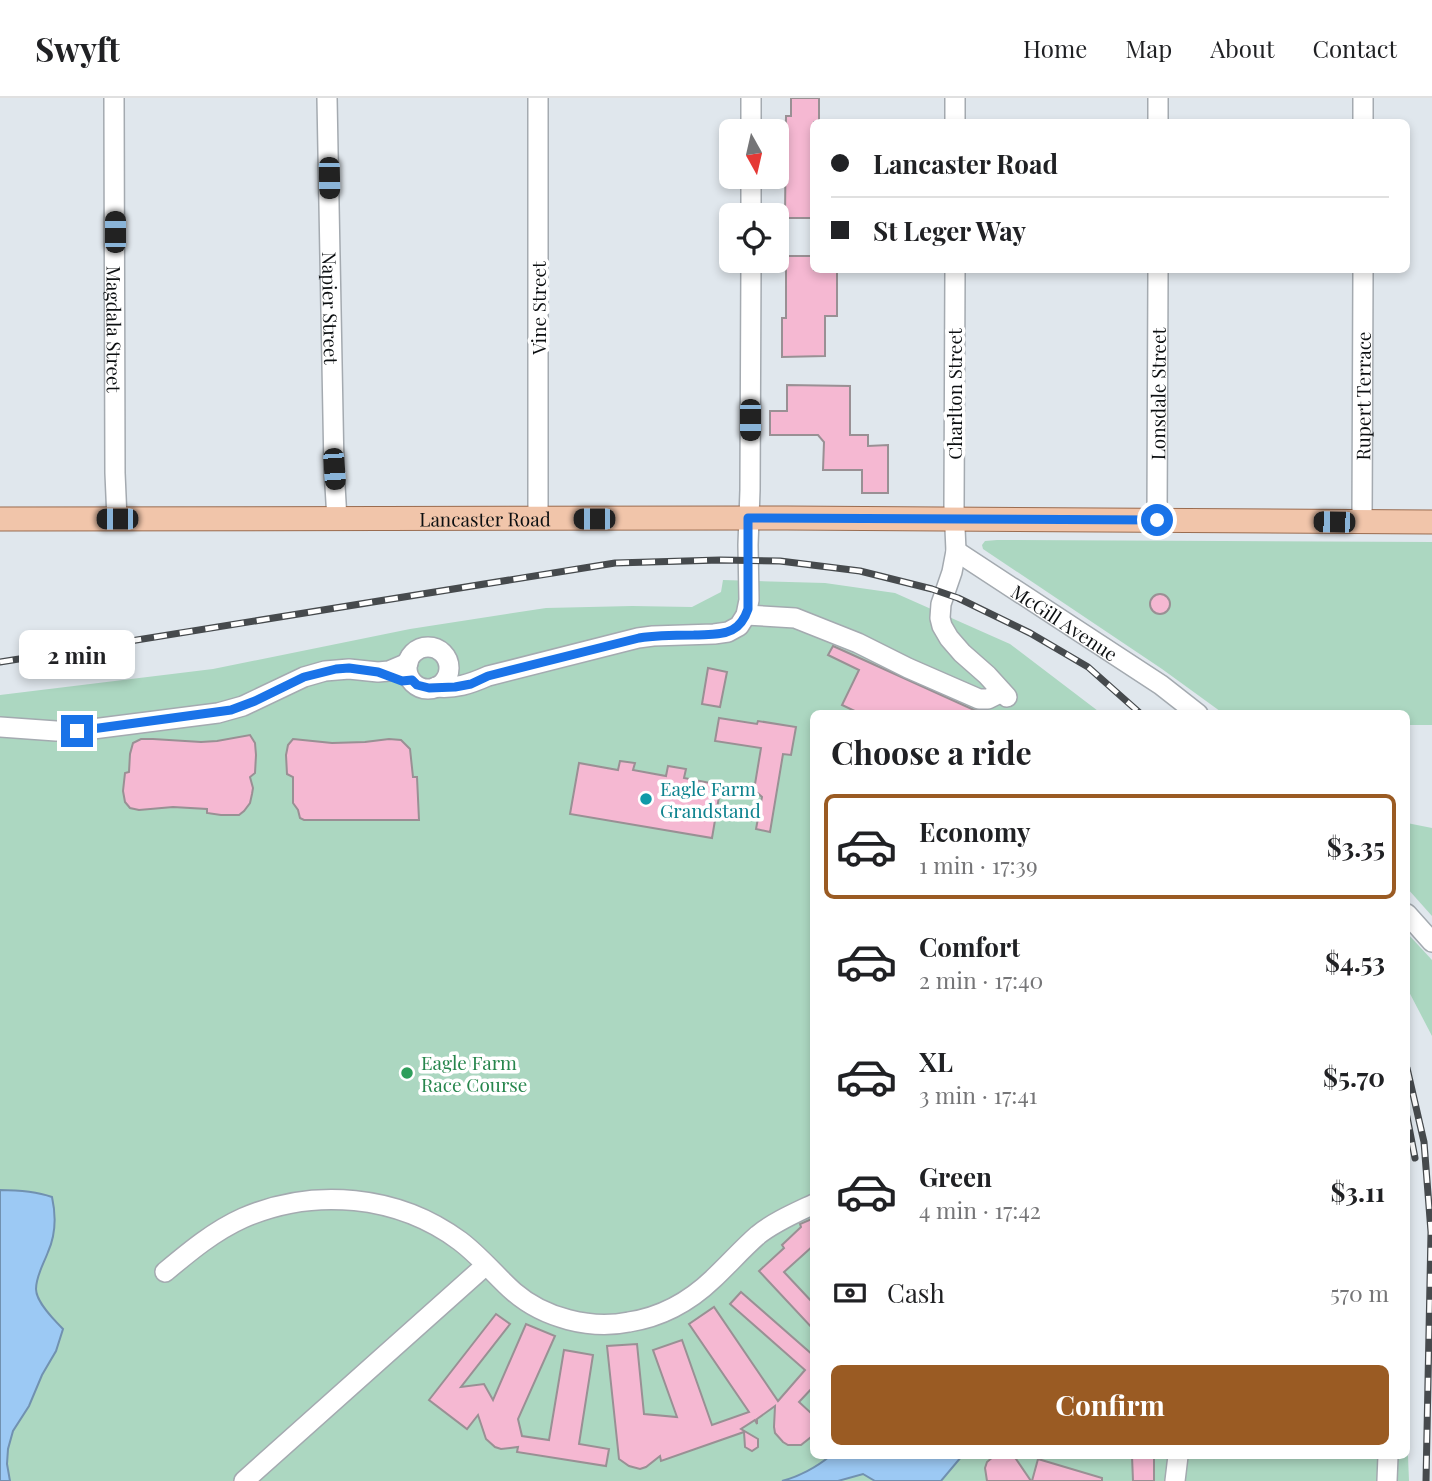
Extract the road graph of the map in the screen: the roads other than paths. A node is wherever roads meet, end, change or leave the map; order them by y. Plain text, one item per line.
1 (114, 98) edge
2 (327, 98) edge
3 (538, 98) edge
4 (751, 98) edge
5 (956, 98) edge
6 (1158, 98) edge
7 (1363, 98) edge
8 (751, 119) edge
9 (955, 119) edge
10 (1158, 119) edge
11 (1363, 119) edge
12 (751, 273) edge
13 (955, 273) edge
14 (1158, 273) edge
15 (1363, 273) edge
16 (538, 518) junction
17 (748, 518) junction
18 (0, 519) edge
19 (117, 519) junction
20 (337, 519) junction
21 (954, 519) junction
22 (1157, 520) junction
23 (1362, 522) junction
24 (1432, 522) edge
25 (956, 551) junction
26 (746, 615) junction
27 (449, 664) junction
28 (410, 672) junction
29 (488, 676) junction
30 (436, 687) junction
31 (1193, 710) edge
32 (0, 727) edge
33 (1410, 917) edge
34 (1432, 942) edge
35 (810, 1206) edge
36 (486, 1265) junction
37 (165, 1272) dead end
38 (1178, 1459) edge
39 (1388, 1459) edge
40 (244, 1481) edge
41 (1175, 1481) edge
42 (1387, 1481) edge

1 - 19 street, Magdala Street
2 - 20 street, Napier Street
3 - 16 street, Vine Street
4 - 8 street
5 - 9 street
6 - 10 street
7 - 11 street
12 - 17 street
13 - 21 street, Charlton Street
14 - 22 street, Lonsdale Street
15 - 23 street, Rupert Terrace
16 - 17 main road, Lancaster Road
16 - 20 main road, Lancaster Road
17 - 21 main road, Lancaster Road
17 - 26 street
18 - 19 main road, Lancaster Road
19 - 20 main road, Lancaster Road
21 - 22 main road, Lancaster Road
21 - 25 street
22 - 23 main road, Lancaster Road
23 - 24 main road, Lancaster Road
25 - 26 street
25 - 31 street, McGill Avenue
26 - 29 street
27 - 28 street
27 - 29 street
27 - 30 street
28 - 30 street
28 - 32 street
29 - 30 street
33 - 34 street
35 - 36 street
36 - 37 street
36 - 40 street
38 - 41 street
39 - 42 street

